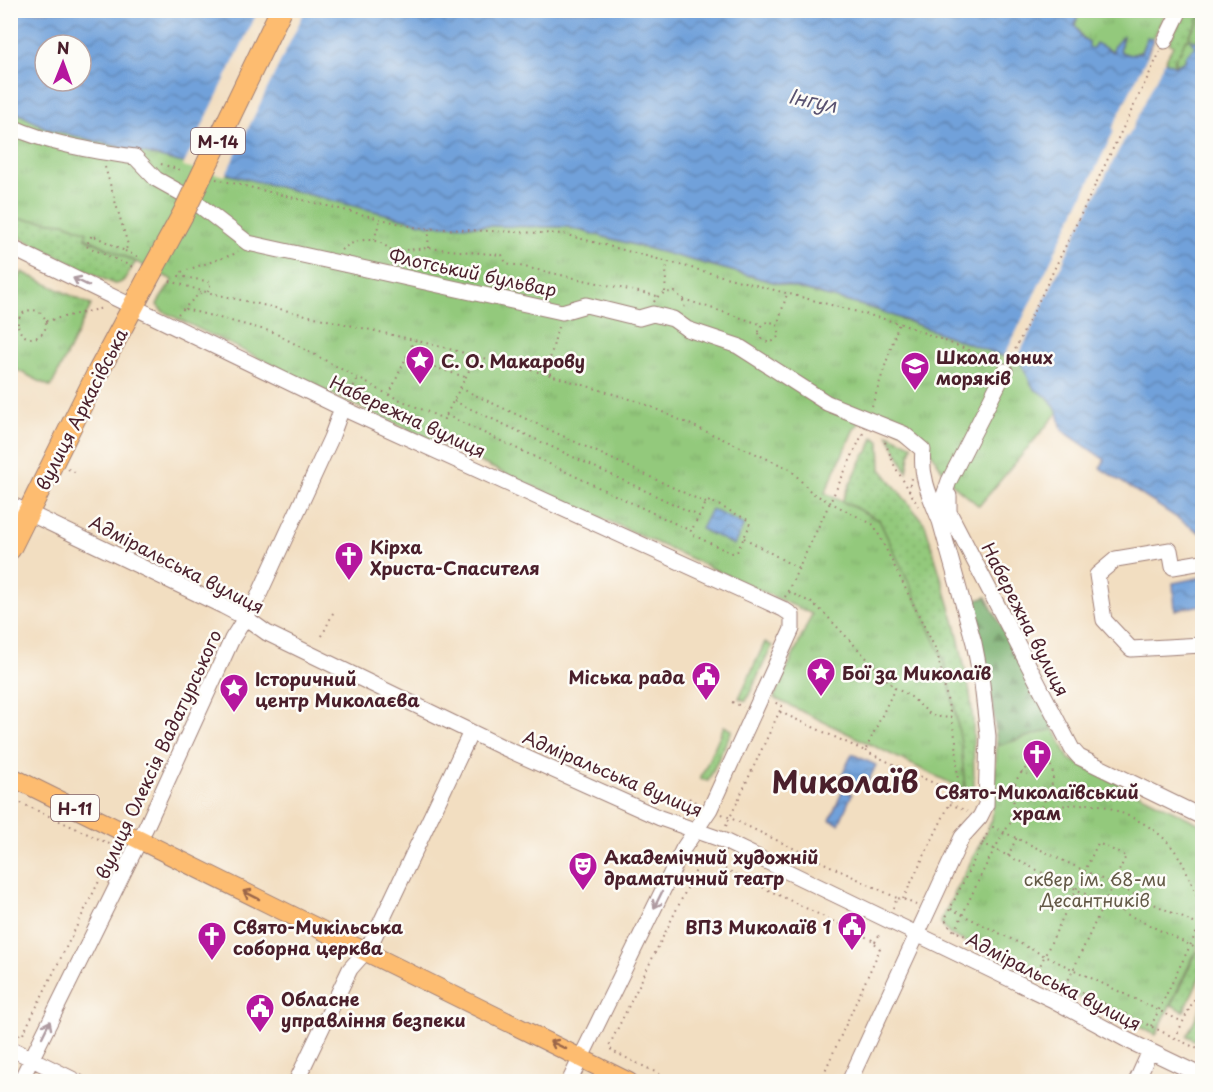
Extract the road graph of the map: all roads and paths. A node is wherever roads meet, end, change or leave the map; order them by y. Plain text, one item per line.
1 (281, 10) edge
2 (1180, 10) edge
3 (1165, 41) joint
4 (10, 126) edge
5 (101, 152) junction
6 (160, 164) dead end
7 (192, 174) dead end
8 (214, 179) dead end
9 (381, 219) junction
10 (429, 229) junction
11 (374, 240) junction
12 (10, 248) edge
13 (429, 248) junction
14 (394, 250) junction
15 (234, 254) dead end
16 (331, 261) junction
17 (667, 261) junction
18 (152, 273) junction
19 (405, 278) junction
20 (202, 291) junction
21 (208, 292) junction
22 (665, 292) junction
23 (787, 293) junction
24 (657, 296) junction
25 (683, 300) junction
26 (103, 308) dead end
27 (133, 308) junction
28 (185, 309) junction
29 (562, 312) junction
30 (653, 314) junction
31 (175, 315) dead end
32 (46, 321) junction
33 (677, 321) junction
34 (899, 323) junction
35 (763, 325) junction
36 (777, 326) junction
37 (414, 340) junction
38 (476, 357) junction
39 (987, 357) dead end
40 (406, 358) junction
41 (549, 363) junction
42 (1005, 371) joint
43 (542, 373) junction
44 (550, 375) junction
45 (465, 377) junction
46 (358, 378) junction
47 (460, 388) junction
48 (390, 395) junction
49 (454, 400) junction
50 (342, 408) junction
51 (446, 415) junction
52 (865, 426) junction
53 (882, 435) dead end
54 (68, 469) dead end
55 (76, 473) dead end
56 (911, 477) dead end
57 (949, 481) junction
58 (909, 490) junction
59 (706, 503) junction
60 (829, 503) junction
61 (19, 508) edge
62 (921, 510) dead end
63 (699, 516) junction
64 (940, 521) junction
65 (691, 531) junction
66 (744, 538) junction
67 (10, 549) edge
68 (1203, 562) edge
69 (800, 569) junction
70 (789, 592) junction
71 (334, 611) dead end
72 (785, 611) junction
73 (246, 618) junction
74 (322, 636) dead end
75 (1203, 645) edge
76 (895, 688) junction
77 (780, 712) dead end
78 (950, 718) junction
79 (471, 732) junction
80 (865, 752) junction
81 (1021, 772) junction
82 (1029, 775) dead end
83 (10, 777) edge
84 (956, 793) junction
85 (10, 798) edge
86 (950, 804) junction
87 (1042, 808) junction
88 (1015, 814) junction
89 (976, 815) junction
90 (729, 817) dead end
91 (1203, 817) edge
92 (695, 831) junction
93 (1004, 831) junction
94 (1017, 837) junction
95 (140, 839) junction
96 (981, 843) junction
97 (995, 849) junction
98 (1008, 856) junction
99 (1085, 870) junction
100 (1113, 884) junction
101 (1076, 889) junction
102 (897, 898) dead end
103 (903, 898) dead end
104 (1104, 903) junction
105 (950, 908) junction
106 (1203, 912) edge
107 (963, 914) junction
108 (1203, 921) edge
109 (1201, 926) edge
110 (955, 931) junction
111 (918, 934) junction
112 (1191, 945) junction
113 (1203, 951) edge
114 (365, 952) junction
115 (1045, 956) junction
116 (1073, 969) junction
117 (1038, 970) junction
118 (1203, 983) edge
119 (1067, 985) junction
120 (1159, 1010) junction
121 (1183, 1022) junction
122 (1151, 1026) junction
123 (10, 1030) edge
124 (1175, 1038) junction
125 (10, 1048) edge
126 (1203, 1051) edge
127 (1150, 1052) junction
128 (581, 1056) junction
129 (32, 1058) junction
130 (1203, 1076) edge
131 (20, 1082) edge
132 (78, 1082) edge
133 (296, 1082) edge
134 (569, 1082) edge
135 (629, 1082) edge
136 (676, 1082) edge
137 (820, 1082) edge
138 (849, 1082) edge
139 (1136, 1082) edge

1 - 18 highway, М-14, bridge
2 - 3 street
3 - 42 path
4 - 5 street, Флотський бульвар
5 - 16 street, Флотський бульвар
5 - 18 path
6 - 7 path
8 - 9 path
9 - 10 path
9 - 11 path
10 - 13 path
10 - 17 path
11 - 14 path
11 - 16 path
27 -> 12 street, Набережна вулиця
13 - 14 path
13 - 24 path
14 - 19 path
15 - 21 path
16 - 19 street, Флотський бульвар
17 - 22 path
17 - 23 path
18 - 20 path
18 - 27 highway, вулиця Аркасівська / М-14
19 - 29 street, Флотський бульвар
20 - 21 path
20 - 28 path
21 - 37 path
22 - 24 path
22 - 25 path
23 - 34 path
23 - 36 path
24 - 30 path
25 - 33 path
25 - 35 path
26 - 32 path
27 - 50 street, Набережна вулиця
27 - 61 highway, вулиця Аркасівська / М-14
28 - 31 path
28 - 46 path
29 - 30 street, Флотський бульвар
29 - 41 path
30 - 33 street, Флотський бульвар
32 - 32 path
33 - 52 street, Флотський бульвар
34 - 39 path
34 - 52 path
35 - 36 path
35 - 36 path
37 - 38 path
37 - 40 path
38 - 43 path
38 - 45 path
40 - 45 path
40 - 48 path
41 - 43 path
41 - 44 path
42 - 57 street, Набережна вулиця
43 - 44 path
44 - 60 path
45 - 47 path
46 - 48 path
46 - 50 path
47 - 49 path
47 - 59 path
48 - 51 path
49 - 51 path
49 - 63 path
50 - 72 street, Набережна вулиця
50 - 73 street, вулиця Олексія Вадатурського
51 - 65 path
52 - 60 path
52 - 64 street, Флотський бульвар
53 - 58 path
54 - 55 path
56 - 58 path
57 - 64 street
57 - 91 street, Набережна вулиця
58 - 62 path
59 - 63 path
59 - 66 path
60 - 69 path
60 - 78 path
61 - 67 highway, вулиця Аркасівська / М-14
61 - 73 street, Адміральська вулиця
63 - 65 path
64 - 89 street, Флотський бульвар
65 - 66 path
66 - 69 path
68 - 75 street
69 - 70 path
70 - 72 path
70 - 76 path
71 - 74 path
72 - 92 street
73 - 79 street, Адміральська вулиця
73 - 95 street, вулиця Олексія Вадатурського
76 - 78 path
76 - 80 path
77 - 80 path
78 - 84 path
79 - 92 street, Адміральська вулиця
79 - 114 street
80 - 84 path
81 - 82 path
81 - 87 path
81 - 88 path
83 - 95 main road, Н-11
84 - 86 path
85 - 123 path
86 - 89 path
86 - 103 path
87 - 88 path
87 - 106 path
88 - 93 path
89 - 111 street
90 - 102 path
92 - 111 street, Адміральська вулиця
92 -> 128 street
93 - 94 path
93 - 96 path
93 - 97 path
94 - 98 path
94 - 99 path
114 -> 95 main road, Н-11
129 -> 95 street, вулиця Олексія Вадатурського
96 - 97 path
96 - 105 path
97 - 98 path
97 - 107 path
98 - 101 path
99 - 100 path
99 - 100 path
99 - 101 path
100 - 104 path
100 - 109 path
101 - 104 path
101 - 115 path
104 - 112 path
104 - 116 path
105 - 107 path
105 - 110 path
107 - 110 path
107 - 115 path
108 - 109 path
109 - 112 path
110 - 117 path
111 - 127 street, Адміральська вулиця
111 - 138 street
112 - 113 path
112 - 120 path
128 -> 114 main road, Н-11
114 - 133 street
115 - 116 path
115 - 117 path
116 - 119 path
116 - 120 path
117 - 119 path
118 - 121 path
119 - 122 path
120 - 121 path
120 - 122 path
121 - 124 path
122 - 124 path
124 - 126 path
125 - 129 street
127 - 130 street, Адміральська вулиця
127 - 139 street
128 - 134 street
128 - 135 main road, Н-11
129 - 131 street, вулиця Олексія Вадатурського
129 - 132 street
136 - 137 path

